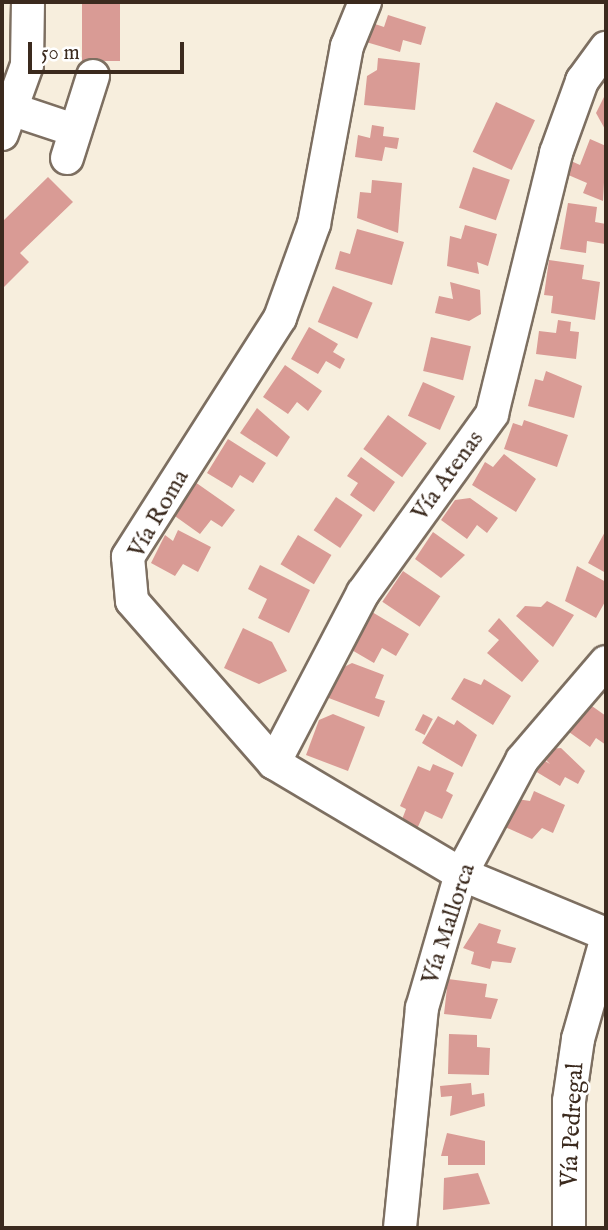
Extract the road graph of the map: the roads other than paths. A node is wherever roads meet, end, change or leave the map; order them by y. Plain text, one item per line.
1 (28, 2) edge
2 (365, 2) edge
3 (606, 47) edge
4 (93, 75) dead end
5 (6, 122) edge
6 (606, 662) edge
7 (274, 763) junction
8 (461, 874) junction
9 (606, 934) edge
10 (606, 941) edge
11 (400, 1228) edge
12 (569, 1228) edge

1 - 5 street
2 - 7 street, Vía Roma
3 - 7 street, Vía Atenas
4 - 5 street
6 - 8 street, Vía Mallorca
7 - 8 street, Vía Roma
8 - 9 street, Vía Roma
8 - 11 street, Vía Mallorca
10 - 12 street, Vía Pedregal

